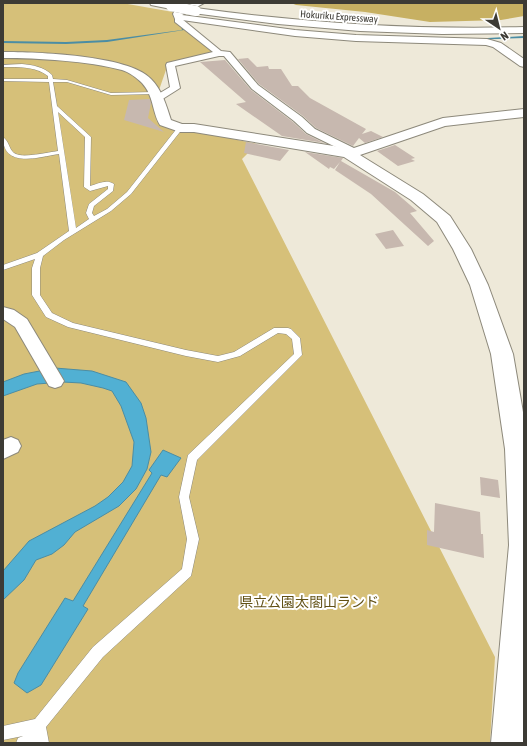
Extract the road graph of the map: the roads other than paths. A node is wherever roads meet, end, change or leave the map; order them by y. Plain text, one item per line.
1 (154, 3) edge
2 (174, 5) edge
3 (199, 7) edge
4 (178, 17) junction
5 (524, 25) edge
6 (524, 30) edge
7 (219, 53) junction
8 (3, 56) edge
9 (524, 64) edge
10 (3, 66) edge
11 (3, 80) edge
12 (52, 82) junction
13 (156, 95) junction
14 (56, 107) junction
15 (524, 112) edge
16 (180, 128) junction
17 (3, 140) edge
18 (62, 152) junction
19 (351, 153) junction
20 (93, 220) junction
21 (72, 233) junction
22 (40, 255) junction
23 (3, 268) edge
24 (3, 313) edge
25 (55, 381) dead end
26 (3, 733) edge
27 (40, 735) edge
28 (23, 743) edge
29 (509, 743) edge

1 - 2 main road, Hokuriku Expressway
2 - 3 main road, Hokuriku Expressway, bridge
3 - 4 main road
3 - 5 main road, Hokuriku Expressway
3 - 6 main road, Hokuriku Expressway
4 - 7 street
4 - 9 main road
7 - 13 street
7 - 19 street
8 - 13 main road
10 - 12 lane
11 - 12 lane
12 - 13 lane
12 - 14 lane
13 - 16 main road
14 - 18 lane
14 - 20 lane
15 - 19 main road
16 - 19 main road
16 - 20 lane
17 - 18 lane
18 - 21 lane
19 - 29 main road
20 - 21 lane
21 - 22 lane
22 - 23 lane
22 - 27 lane
24 - 25 street
26 - 27 lane
27 - 28 lane

